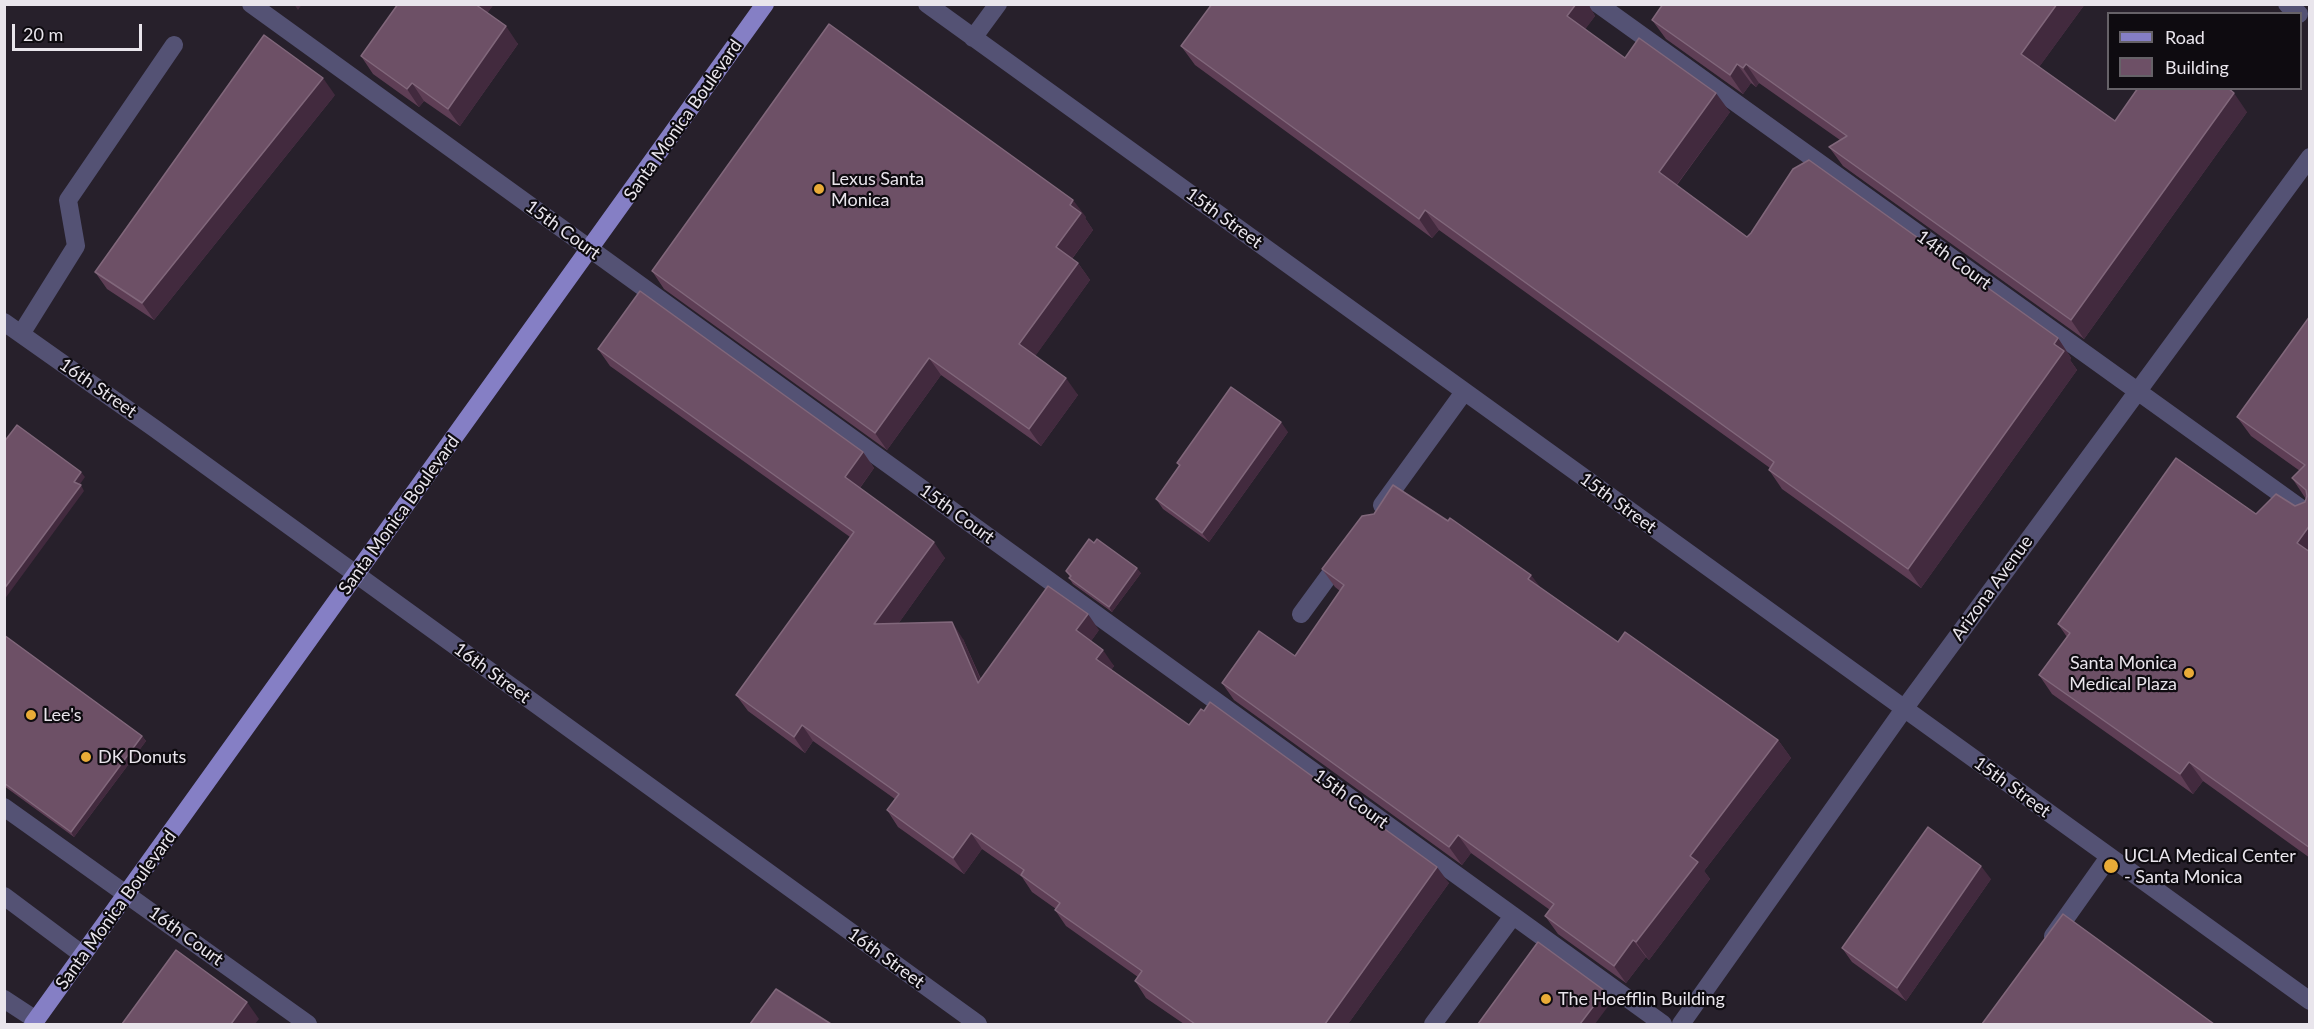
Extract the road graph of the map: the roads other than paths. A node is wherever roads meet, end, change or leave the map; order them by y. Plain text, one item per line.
1 (251, 4) edge
2 (765, 4) edge
3 (927, 4) edge
4 (998, 4) edge
5 (1598, 4) edge
6 (973, 38) junction
7 (174, 45) dead end
8 (2310, 157) edge
9 (591, 249) junction
10 (4, 322) edge
11 (21, 334) junction
12 (2136, 391) junction
13 (1464, 392) junction
14 (2310, 515) edge
15 (1369, 522) edge
16 (1356, 540) edge
17 (356, 575) junction
18 (1301, 614) dead end
19 (1904, 709) junction
20 (4, 807) edge
21 (2109, 856) junction
22 (127, 894) junction
23 (4, 896) edge
24 (1513, 916) junction
25 (2044, 949) edge
26 (83, 955) junction
27 (4, 999) edge
28 (2310, 1001) edge
29 (34, 1022) edge
30 (308, 1024) edge
31 (978, 1024) edge
32 (1433, 1024) edge
33 (1664, 1024) edge
34 (1681, 1024) edge

1 - 9 street, 15th Court
2 - 9 main road, Santa Monica Boulevard
3 - 6 street, 15th Street
4 - 6 street
5 - 12 street, 14th Court
6 - 13 street, 15th Street
7 - 11 street
8 - 12 street, Arizona Avenue
9 - 17 main road, Santa Monica Boulevard
9 - 24 street, 15th Court
10 - 11 street, 16th Street
11 - 17 street, 16th Street
12 - 14 street, 14th Court
12 - 19 street, Arizona Avenue
13 - 15 street
13 - 19 street, 15th Street
16 - 18 street
17 - 22 main road, Santa Monica Boulevard
17 - 31 street, 16th Street
19 - 21 street, 15th Street
19 - 34 street, Arizona Avenue
20 - 22 street, 16th Court
21 - 25 street
21 - 28 street, 15th Street
22 - 26 main road, Santa Monica Boulevard
22 - 30 street, 16th Court
23 - 26 street
24 - 32 street
24 - 33 street, 15th Court
26 - 29 main road, Santa Monica Boulevard
27 - 29 street

